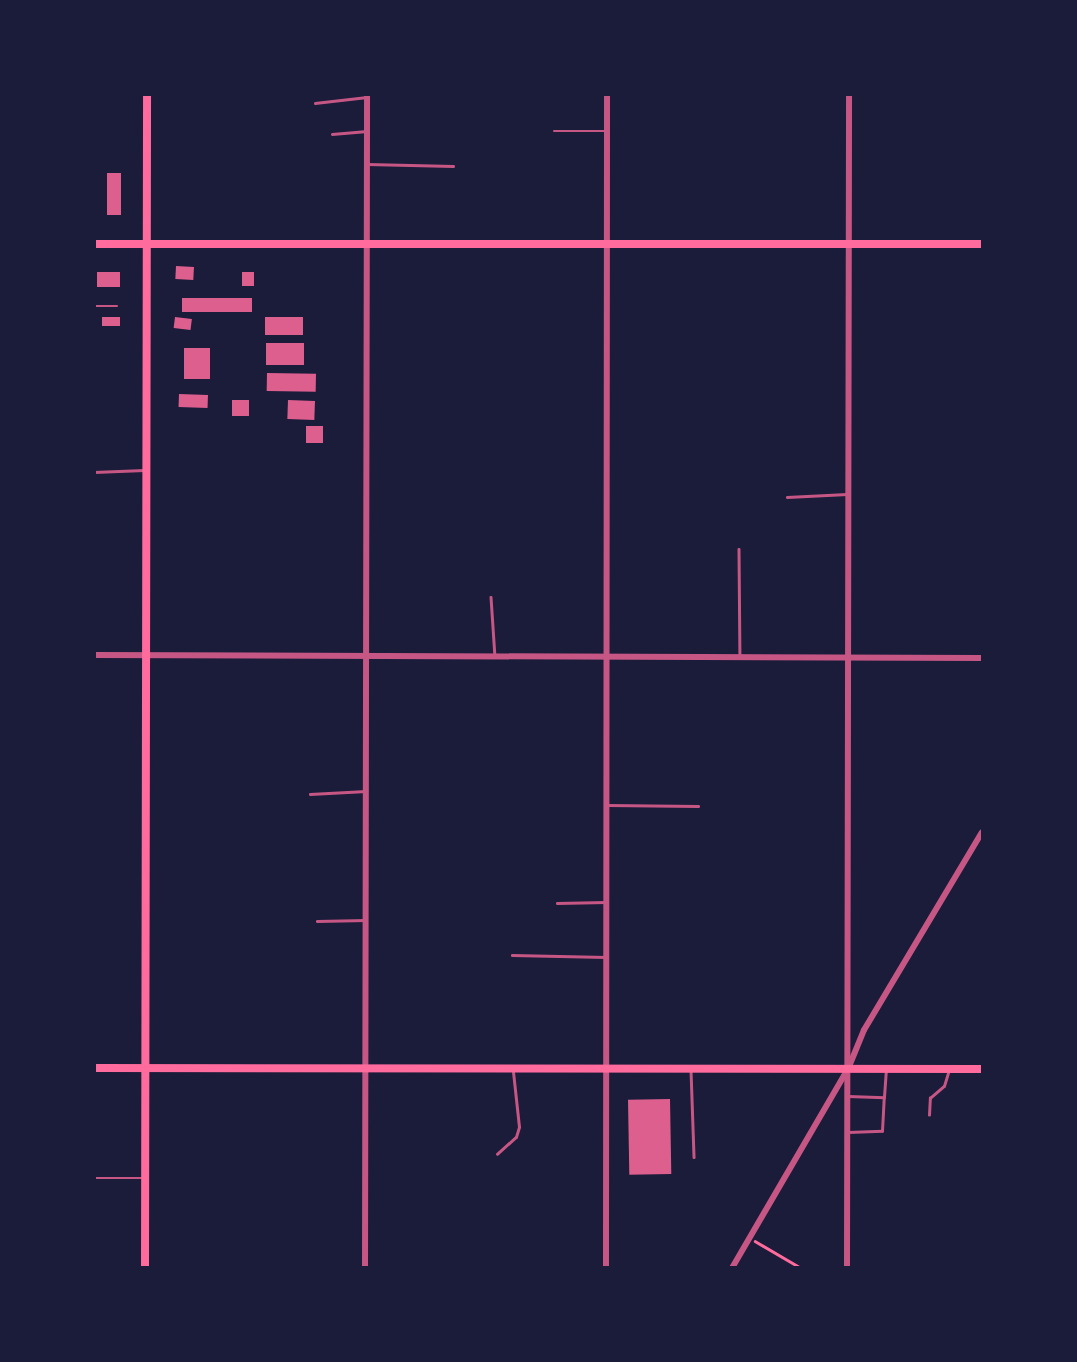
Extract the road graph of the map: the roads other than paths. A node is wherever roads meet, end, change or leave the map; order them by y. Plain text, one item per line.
1 (147, 94) edge
2 (607, 94) edge
3 (849, 94) edge
4 (367, 96) edge
5 (315, 103) dead end
6 (367, 131) junction
7 (554, 131) dead end
8 (607, 131) junction
9 (332, 134) dead end
10 (367, 164) junction
11 (453, 166) dead end
12 (94, 244) edge
13 (147, 244) junction
14 (367, 244) junction
15 (607, 244) junction
16 (849, 244) junction
17 (982, 244) edge
18 (94, 306) edge
19 (117, 306) dead end
20 (146, 470) junction
21 (94, 472) edge
22 (849, 494) junction
23 (788, 497) dead end
24 (740, 549) dead end
25 (491, 597) dead end
26 (94, 655) edge
27 (146, 656) junction
28 (366, 656) junction
29 (495, 657) junction
30 (607, 657) junction
31 (740, 657) junction
32 (849, 658) junction
33 (982, 658) edge
34 (366, 792) junction
35 (310, 794) dead end
36 (607, 805) junction
37 (698, 806) dead end
38 (982, 832) edge
39 (606, 902) junction
40 (557, 903) dead end
41 (366, 920) junction
42 (317, 921) dead end
43 (512, 955) dead end
44 (606, 957) junction
45 (94, 1068) edge
46 (145, 1068) junction
47 (366, 1068) junction
48 (512, 1068) junction
49 (606, 1069) junction
50 (691, 1069) junction
51 (848, 1069) junction
52 (886, 1069) junction
53 (950, 1069) junction
54 (982, 1069) edge
55 (848, 1096) junction
56 (884, 1097) junction
57 (929, 1115) dead end
58 (848, 1132) junction
59 (497, 1154) dead end
60 (694, 1157) dead end
61 (94, 1178) edge
62 (145, 1178) junction
63 (145, 1268) edge
64 (365, 1268) edge
65 (606, 1268) edge
66 (732, 1268) edge
67 (847, 1268) edge

1 - 13 main road
2 - 8 street
3 - 16 street
4 - 5 lane
4 - 6 street
6 - 9 lane
6 - 10 street
7 - 8 lane
8 - 15 street
10 - 11 lane
10 - 14 street
12 - 13 main road
13 - 14 main road
13 - 20 main road
14 - 15 main road
14 - 28 street
15 - 16 main road
15 - 30 street
16 - 17 main road
16 - 22 street
18 - 19 lane
20 - 21 lane
20 - 27 main road
22 - 23 lane
22 - 32 street
24 - 31 lane
25 - 29 lane
26 - 27 street
27 - 28 street
27 - 46 main road
28 - 29 street
28 - 34 street
29 - 30 street
30 - 31 street
30 - 36 street
31 - 32 street
32 - 33 street
32 - 51 street
34 - 35 lane
34 - 41 street
36 - 37 lane
36 - 39 street
38 - 51 street
39 - 40 lane
39 - 44 street
41 - 42 lane
41 - 47 street
43 - 44 lane
44 - 49 street
45 - 46 main road
46 - 47 main road
46 - 62 main road
47 - 48 main road
47 - 64 street
48 - 49 main road
48 - 59 lane
49 - 50 main road
49 - 65 street
50 - 51 main road
50 - 60 lane
51 - 52 main road
51 - 55 street
51 - 66 street
52 - 53 main road
52 - 56 lane
53 - 54 main road
53 - 57 lane
55 - 56 lane
55 - 58 street
56 - 58 lane
58 - 67 street
61 - 62 lane
62 - 63 main road

